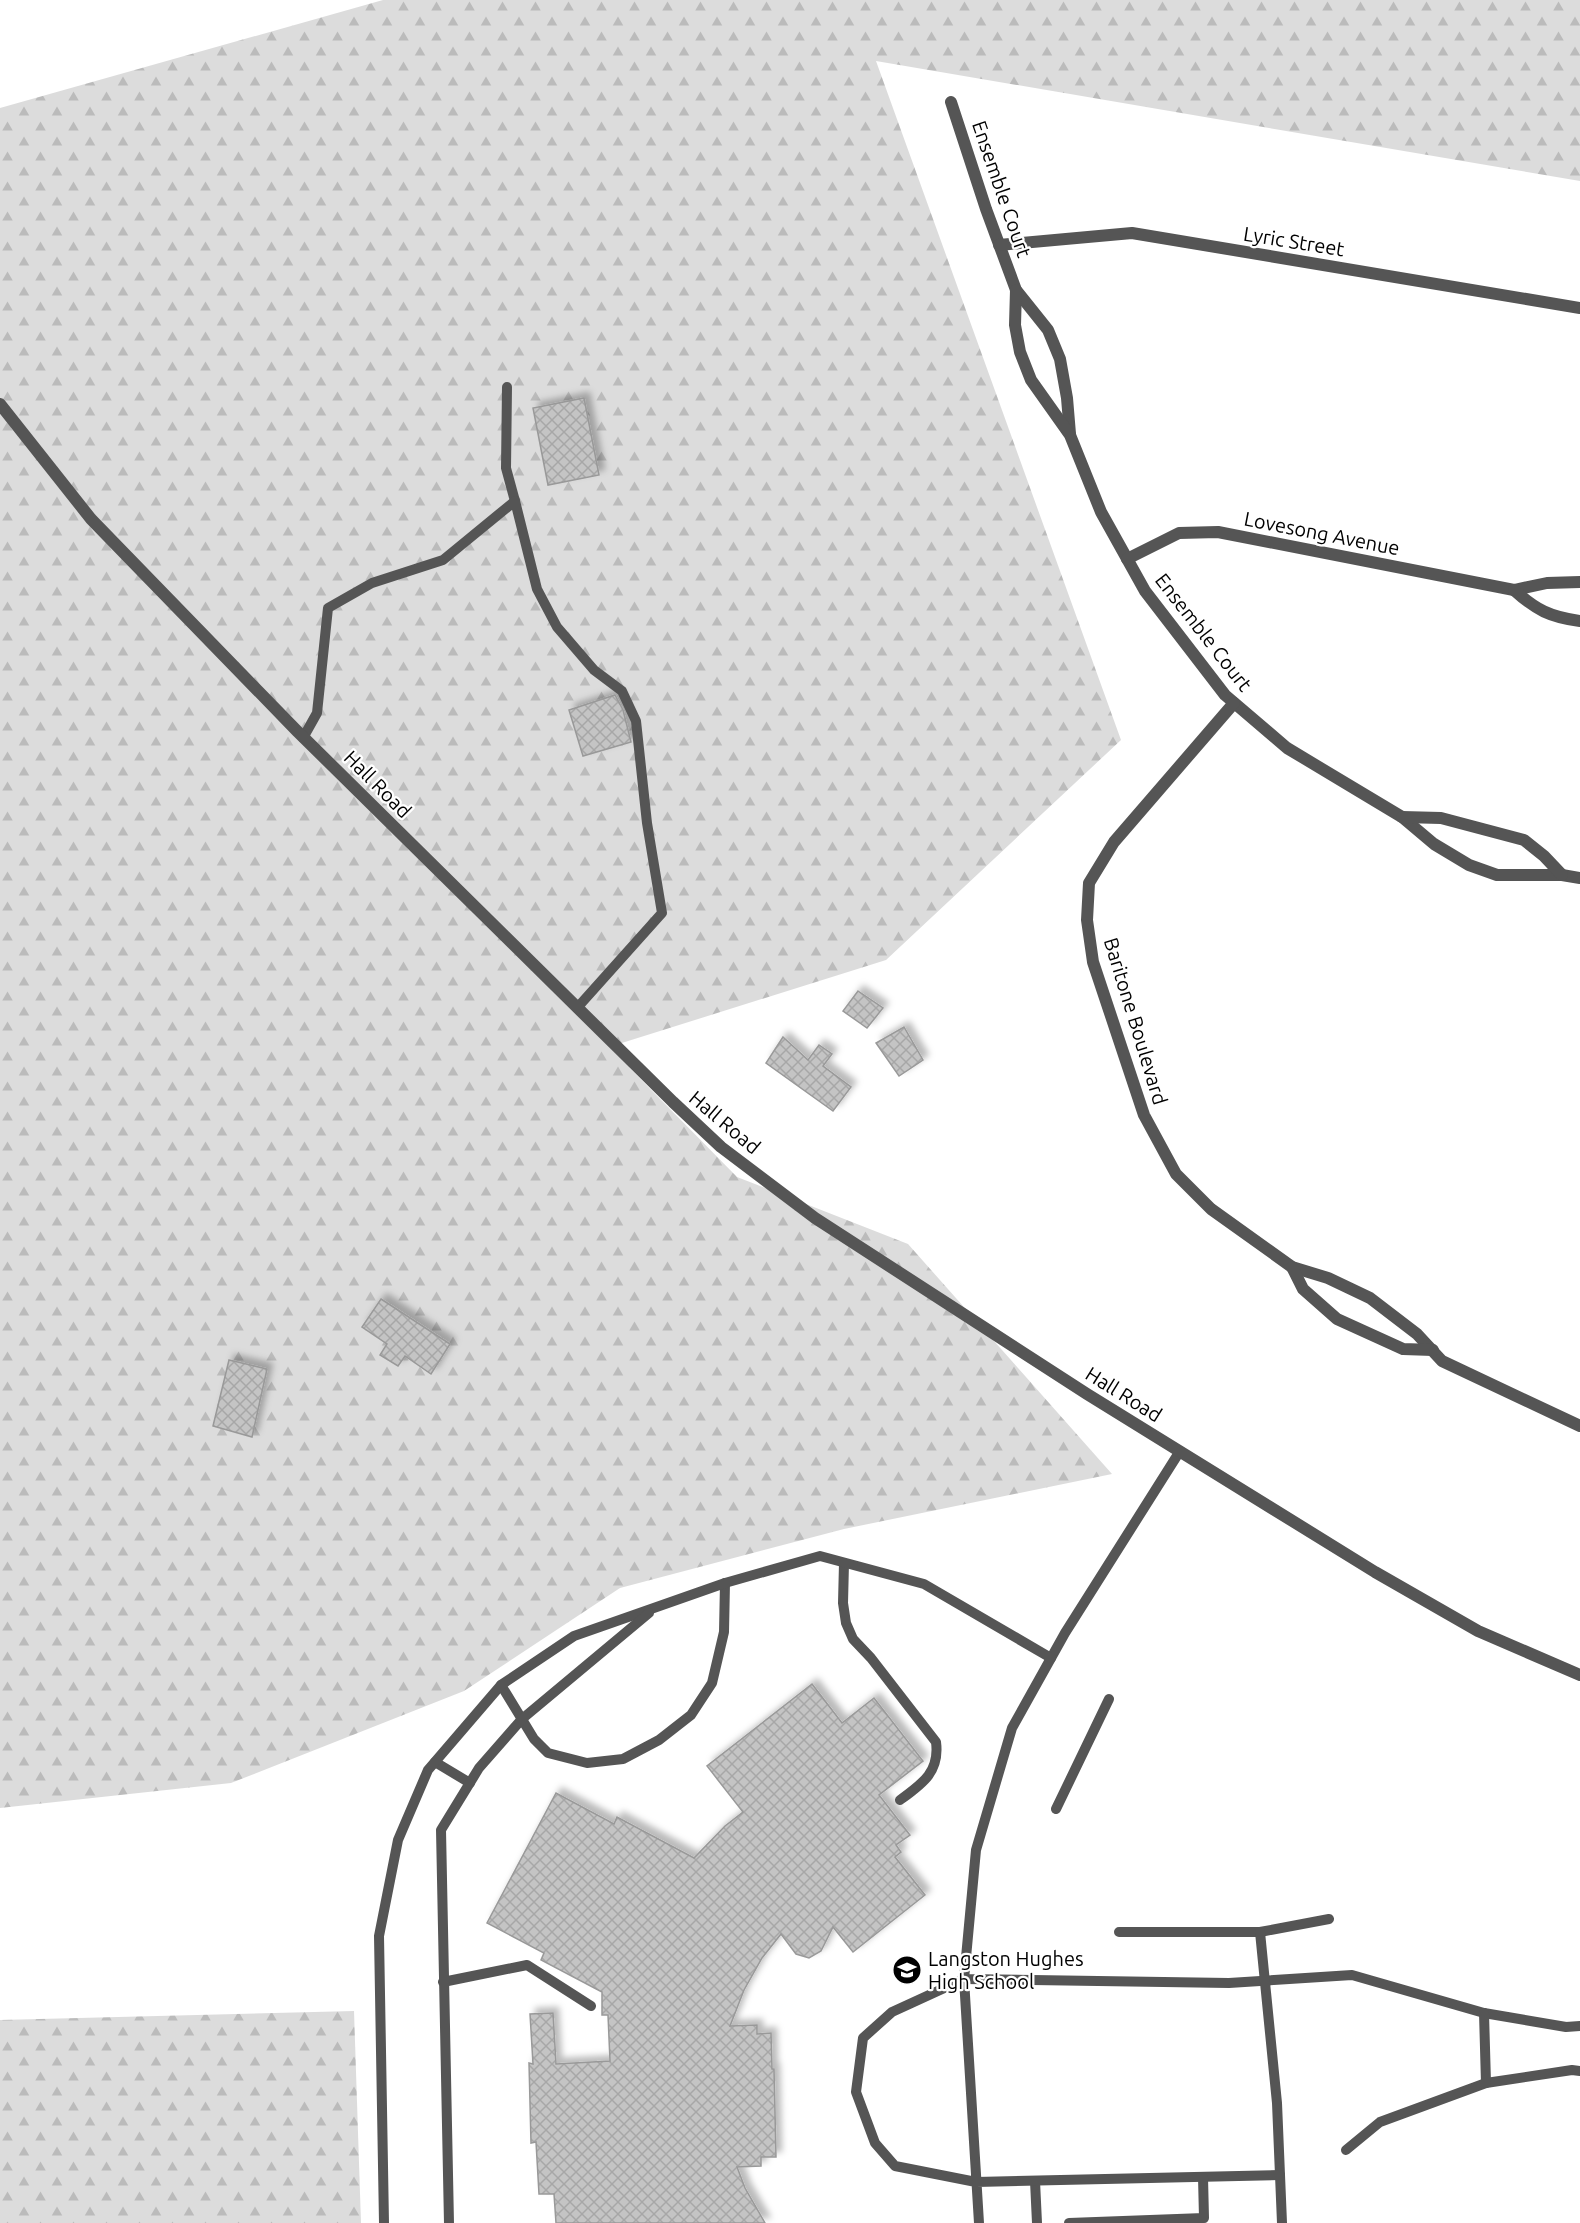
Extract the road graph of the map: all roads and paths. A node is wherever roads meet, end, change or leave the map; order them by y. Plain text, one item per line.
1 (951, 102) dead end
2 (999, 245) junction
3 (1016, 290) junction
4 (1580, 308) edge
5 (507, 387) dead end
6 (0, 404) edge
7 (1070, 435) junction
8 (515, 501) junction
9 (1127, 559) junction
10 (1580, 582) edge
11 (1514, 590) junction
12 (1580, 621) edge
13 (1234, 703) junction
14 (303, 738) junction
15 (1402, 817) junction
16 (1562, 875) junction
17 (1580, 878) edge
18 (577, 1008) junction
19 (1292, 1267) junction
20 (1433, 1350) junction
21 (1580, 1426) edge
22 (1180, 1451) junction
23 (844, 1563) junction
24 (725, 1583) junction
25 (656, 1607) junction
26 (1051, 1658) junction
27 (1580, 1675) edge
28 (501, 1684) junction
29 (1109, 1699) dead end
30 (522, 1719) junction
31 (435, 1762) junction
32 (470, 1783) junction
33 (900, 1800) dead end
34 (1056, 1809) dead end
35 (1329, 1919) dead end
36 (1119, 1932) dead end
37 (1260, 1932) junction
38 (964, 1979) junction
39 (1265, 1980) junction
40 (443, 1982) junction
41 (591, 2006) dead end
42 (1484, 2013) junction
43 (1580, 2026) edge
44 (1580, 2071) edge
45 (1486, 2083) junction
46 (1346, 2150) dead end
47 (1280, 2175) junction
48 (1203, 2177) junction
49 (1035, 2181) junction
50 (976, 2182) junction
51 (384, 2223) edge
52 (449, 2223) edge
53 (979, 2223) edge
54 (1037, 2223) edge
55 (1069, 2223) edge
56 (1282, 2223) edge

1 - 2 street, Ensemble Court
2 - 3 street, Ensemble Court
2 - 4 street, Lyric Street
3 - 7 street, Ensemble Court
3 - 7 street, Ensemble Court
5 - 8 lane
6 - 14 street, Hall Road
7 - 9 street, Ensemble Court
8 - 14 lane
8 - 18 lane
9 - 11 street, Lovesong Avenue
9 - 13 street, Ensemble Court
10 - 11 street, Lovesong Avenue
11 - 12 street, Lovesong Avenue
13 - 15 street, Ensemble Court
13 - 19 street, Baritone Boulevard
14 - 18 street, Hall Road
15 - 16 street, Ensemble Court
15 - 16 street, Ensemble Court
16 - 17 street, Ensemble Court
18 - 22 street, Hall Road
19 - 20 street, Baritone Boulevard
19 - 20 street, Baritone Boulevard
20 - 21 street, Baritone Boulevard
22 - 26 lane
22 - 27 street, Hall Road
23 - 24 lane
23 - 26 lane
23 - 33 lane
24 - 25 lane
24 - 30 lane
25 - 28 lane
25 - 30 lane
26 - 38 lane
28 - 30 lane
28 - 31 lane
29 - 34 lane
30 - 32 lane
31 - 32 lane
31 - 51 lane
32 - 40 lane
35 - 37 lane
36 - 37 lane
37 - 39 lane
38 - 39 lane
38 - 50 lane
38 - 50 lane
39 - 42 lane
39 - 47 lane
40 - 41 lane
40 - 52 lane
42 - 43 lane
42 - 45 lane
44 - 45 lane
45 - 46 lane
47 - 48 lane
47 - 56 lane
48 - 49 lane
48 - 55 lane
49 - 50 lane
49 - 54 lane
50 - 53 lane

